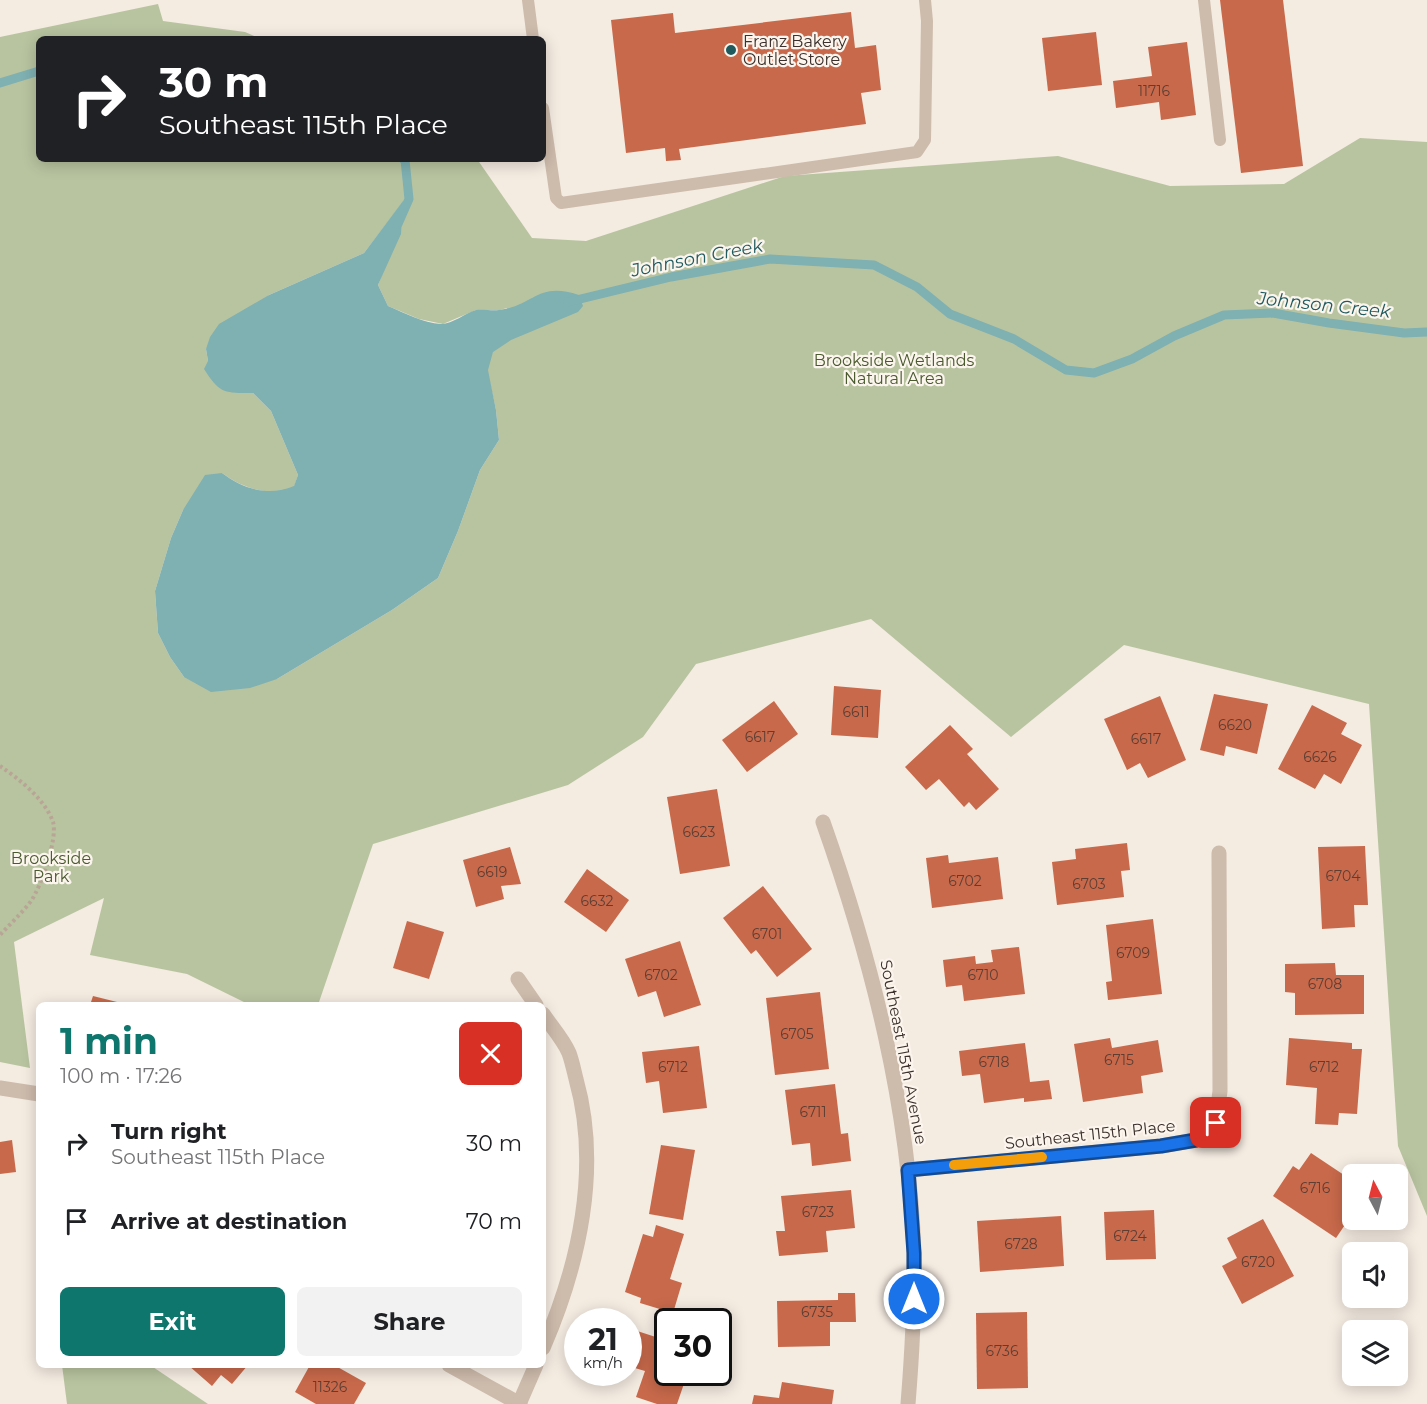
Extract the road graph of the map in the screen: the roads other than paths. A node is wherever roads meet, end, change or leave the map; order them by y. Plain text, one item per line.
1 (925, 0) edge
2 (1204, 0) edge
3 (532, 1) edge
4 (533, 36) edge
5 (546, 129) edge
6 (1220, 140) dead end
7 (823, 822) dead end
8 (1219, 853) dead end
9 (518, 979) dead end
10 (535, 1002) edge
11 (546, 1019) edge
12 (0, 1088) edge
13 (36, 1094) edge
14 (908, 1170) junction
15 (546, 1341) edge
16 (454, 1368) edge
17 (535, 1368) edge
18 (520, 1404) edge
19 (908, 1404) edge

1 - 5 lane
2 - 6 lane
3 - 4 lane
7 - 14 street, Southeast 115th Avenue
8 - 14 street, Southeast 115th Place
9 - 10 street
11 - 15 street
12 - 13 street
14 - 19 street, Southeast 115th Avenue
16 - 18 street
17 - 18 street

